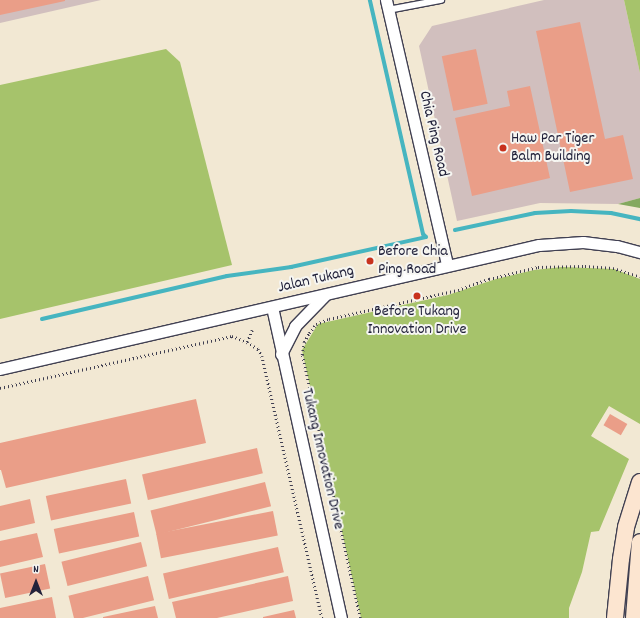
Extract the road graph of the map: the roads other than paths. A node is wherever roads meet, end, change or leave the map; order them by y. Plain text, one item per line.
1 (441, 0) edge
2 (387, 5) edge
3 (640, 252) edge
4 (446, 265) junction
5 (326, 295) junction
6 (272, 307) junction
7 (281, 354) junction
8 (0, 369) edge
9 (640, 482) edge
10 (640, 542) edge
11 (341, 618) edge
12 (615, 618) edge
13 (634, 618) edge

1 - 2 lane, Chia Ping Road
2 - 4 street, Chia Ping Road
3 - 4 street, Jalan Tukang
4 - 5 street, Jalan Tukang
5 - 6 street, Jalan Tukang
5 - 7 street
6 - 7 street, Tukang Innovation Drive
6 - 8 street, Jalan Tukang
7 - 11 street, Tukang Innovation Drive
9 - 12 main road
10 - 13 main road

